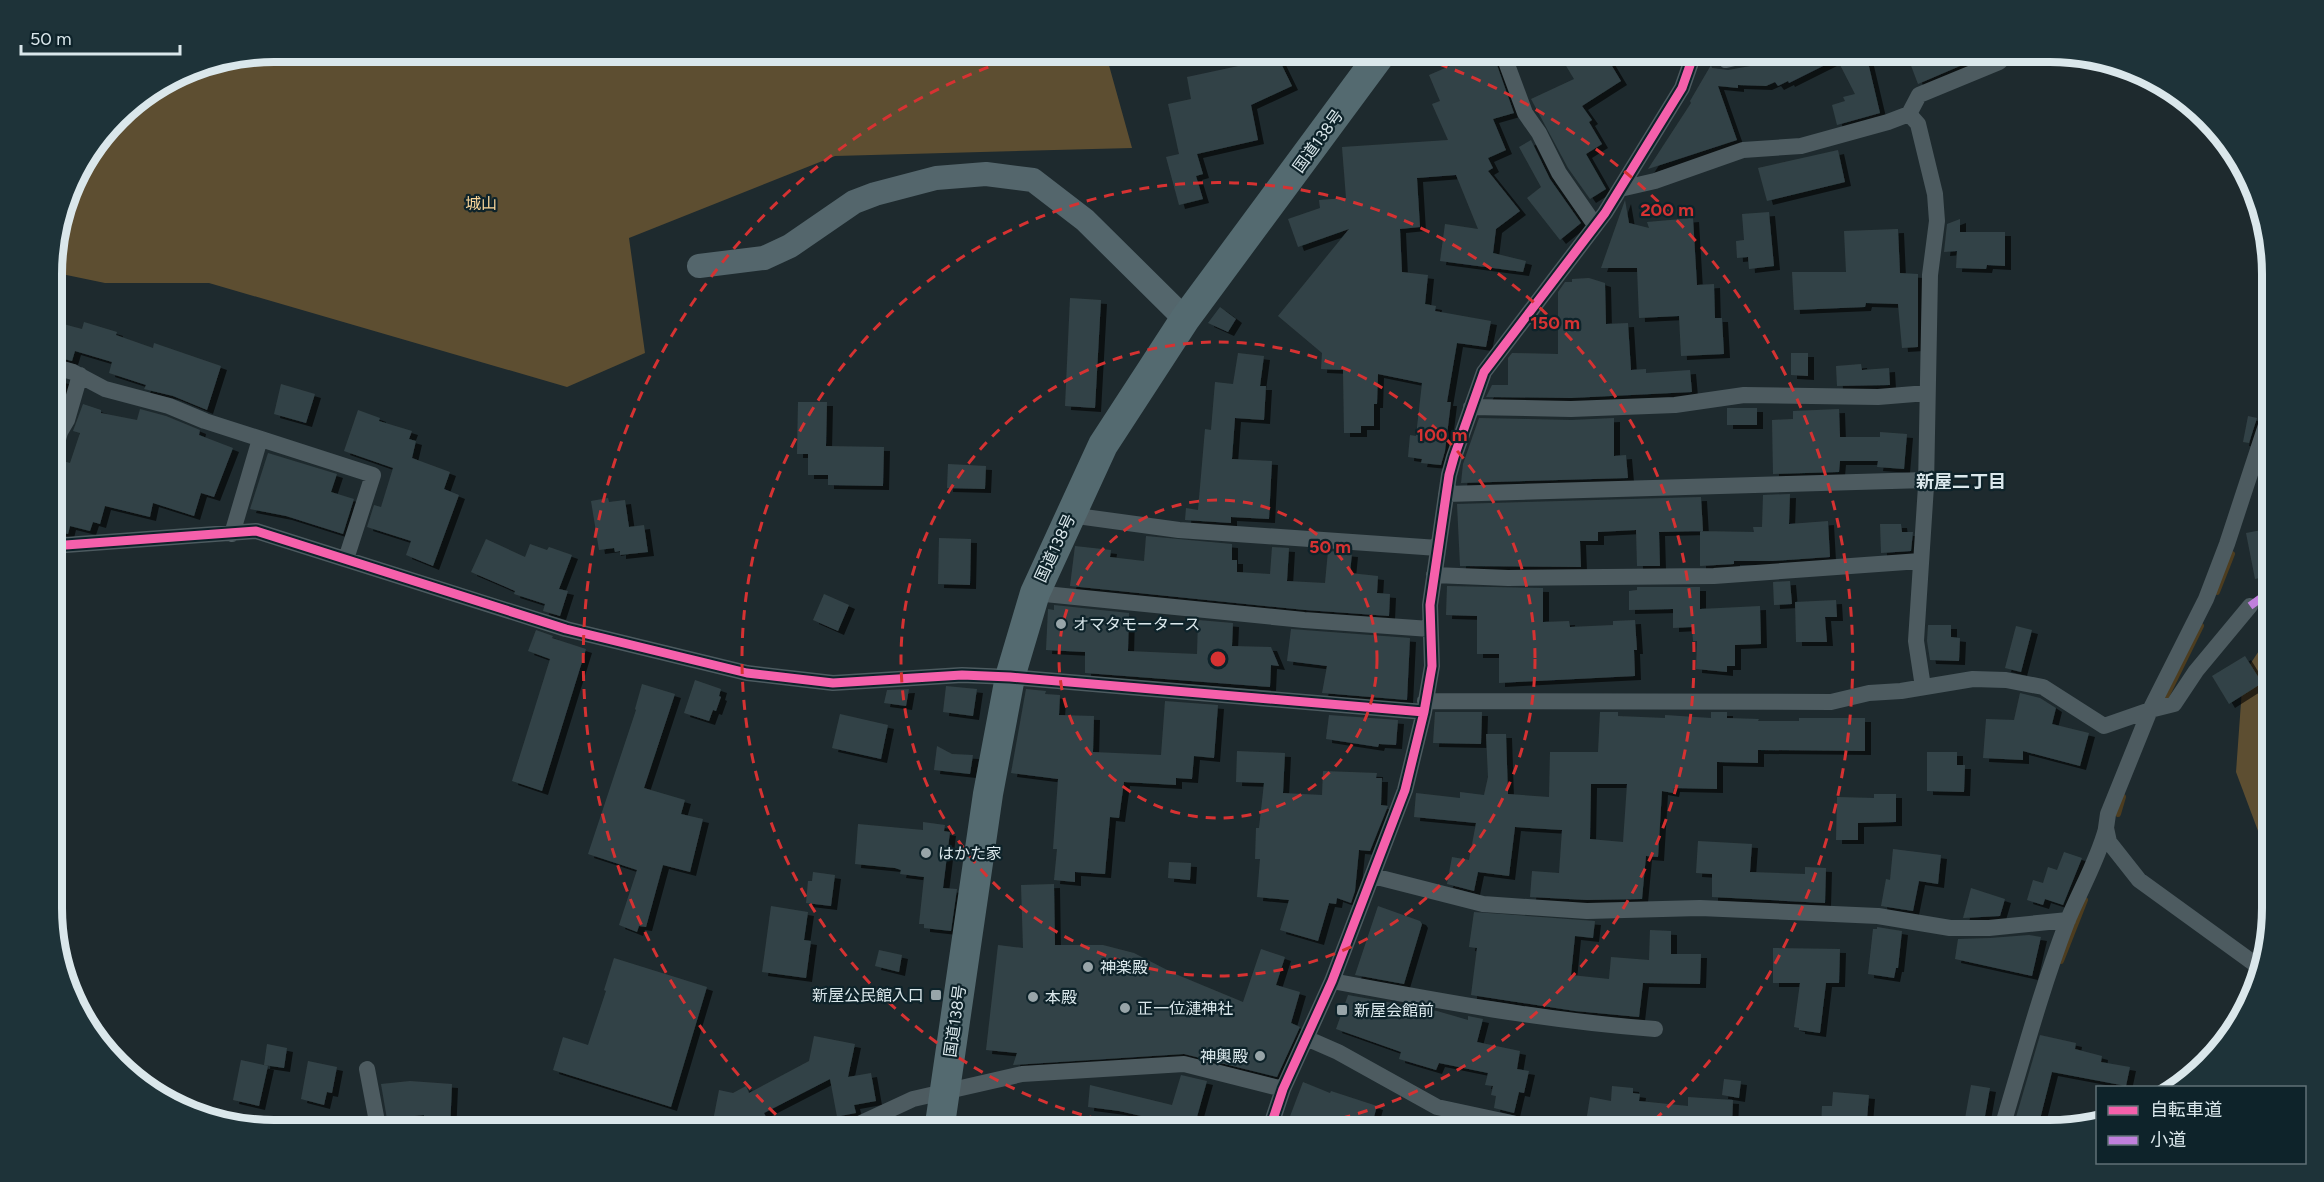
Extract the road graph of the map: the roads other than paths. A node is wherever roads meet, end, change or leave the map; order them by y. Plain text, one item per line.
1 (1375, 62) edge
2 (1506, 62) edge
3 (1691, 62) edge
4 (1999, 62) edge
5 (1909, 114) junction
6 (1620, 189) junction
7 (1595, 225) junction
8 (699, 267) dead end
9 (1185, 319) junction
10 (62, 369) edge
11 (80, 375) junction
12 (1927, 393) junction
13 (1472, 407) junction
14 (62, 429) edge
15 (2262, 437) edge
16 (260, 439) junction
17 (1926, 480) junction
18 (1446, 494) junction
19 (1070, 515) junction
20 (232, 534) junction
21 (62, 545) edge
22 (1438, 548) junction
23 (346, 560) junction
24 (1920, 561) junction
25 (1434, 575) junction
26 (1035, 593) junction
27 (2250, 606) dead end
28 (1430, 629) junction
29 (1010, 677) junction
30 (1923, 687) junction
31 (1424, 706) junction
32 (2150, 710) junction
33 (2106, 828) junction
34 (1373, 876) junction
35 (2068, 920) junction
36 (2255, 964) edge
37 (1332, 981) junction
38 (1656, 1029) dead end
39 (1306, 1038) junction
40 (367, 1069) dead end
41 (1283, 1089) junction
42 (945, 1091) junction
43 (377, 1120) edge
44 (868, 1120) edge
45 (941, 1120) edge
46 (1273, 1120) edge
47 (1497, 1120) edge
48 (2004, 1120) edge

1 - 9 highway, 国道138号
2 - 7 street
3 - 6 street
4 - 5 street
5 - 6 street
5 - 12 street
6 - 7 street
7 - 13 street
8 - 9 street
9 - 19 highway, 国道138号
10 - 11 street
11 - 14 street
11 - 16 street
12 - 13 street
12 - 17 street
13 - 18 street
15 - 32 street
16 - 20 street
16 - 23 street
17 - 18 street
17 - 24 street
18 - 22 street
19 - 22 street
19 - 26 highway, 国道138号
20 - 21 street
20 - 23 street
22 - 25 street
23 - 29 street
24 - 25 street
24 - 30 street
25 - 28 street
26 - 28 street
26 - 29 highway, 国道138号
27 - 32 street
28 - 31 street
29 - 31 street
29 - 42 highway, 国道138号
30 - 31 street
30 - 32 street
31 - 34 street
32 - 33 street
33 - 35 street
33 - 36 street
34 - 35 street
34 - 37 street
35 - 48 street
37 - 38 street
37 - 39 street
39 - 41 street
39 - 47 street
40 - 43 street
41 - 42 street
41 - 46 street
42 - 44 street
42 - 45 highway, 国道138号

